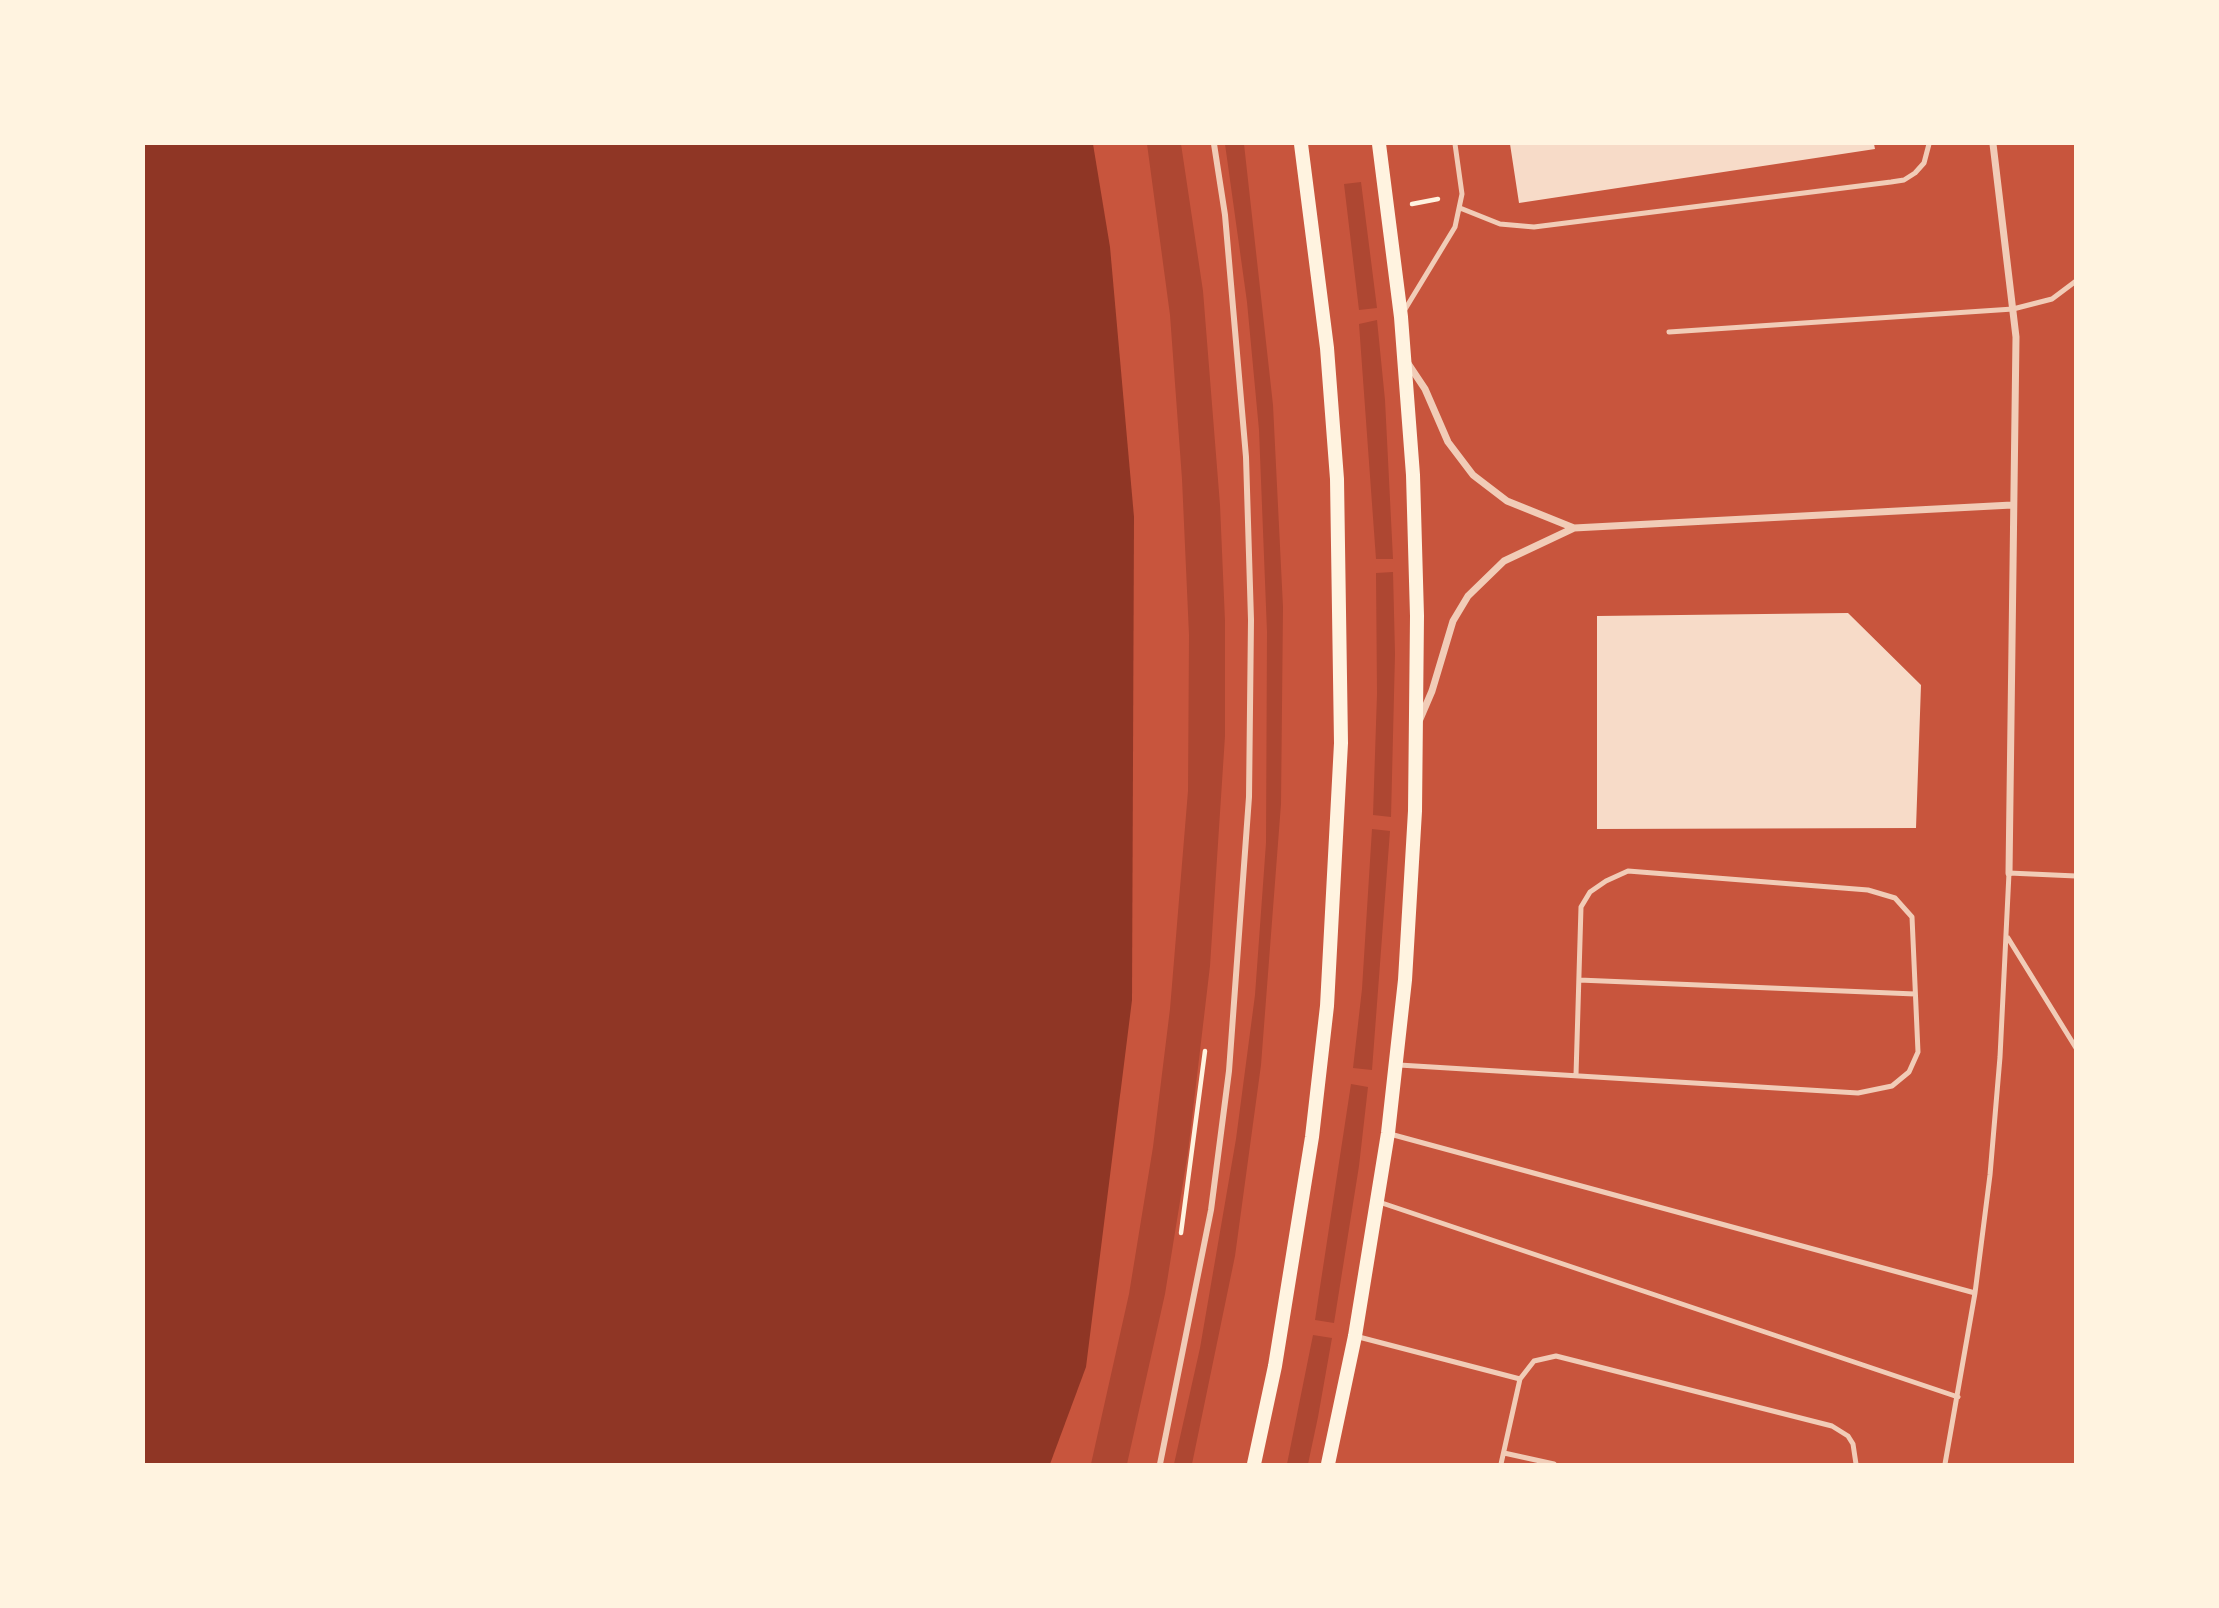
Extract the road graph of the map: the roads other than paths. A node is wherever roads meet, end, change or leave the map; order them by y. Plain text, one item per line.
1 (1214, 144) edge
2 (1301, 144) edge
3 (1380, 144) edge
4 (1455, 144) edge
5 (1929, 144) edge
6 (1993, 144) edge
7 (1460, 208) junction
8 (2076, 281) edge
9 (2013, 309) junction
10 (1401, 317) junction
11 (1669, 332) dead end
12 (1404, 359) junction
13 (2012, 505) junction
14 (1574, 528) junction
15 (1417, 727) junction
16 (2009, 873) junction
17 (2076, 876) edge
18 (2008, 938) junction
19 (1579, 980) junction
20 (1915, 995) junction
21 (2076, 1048) edge
22 (1397, 1065) junction
23 (1576, 1075) junction
24 (1388, 1133) junction
25 (1379, 1202) junction
26 (1975, 1293) junction
27 (1355, 1336) junction
28 (1520, 1379) junction
29 (1958, 1397) junction
30 (1504, 1453) junction
31 (1330, 1462) edge
32 (1160, 1465) edge
33 (1254, 1465) edge
34 (1501, 1465) edge
35 (1554, 1465) edge
36 (1856, 1465) edge
37 (1945, 1465) edge

1 - 32 street
2 - 33 main road
3 - 10 main road
4 - 7 lane
5 - 7 lane
6 - 9 street
7 - 10 lane
8 - 9 lane
9 - 11 lane
9 - 13 street
10 - 12 main road
12 - 14 street
12 - 15 main road
13 - 14 street
13 - 16 street
14 - 15 street
15 - 22 main road
16 - 17 lane
16 - 18 lane
18 - 21 lane
18 - 26 lane
19 - 20 lane
19 - 20 lane
19 - 23 lane
20 - 23 lane
22 - 23 lane
22 - 24 main road
24 - 25 main road
24 - 26 lane
25 - 27 main road
25 - 29 lane
26 - 29 lane
27 - 28 lane
27 - 31 main road
28 - 30 lane
28 - 36 lane
29 - 37 lane
30 - 34 lane
30 - 35 lane

